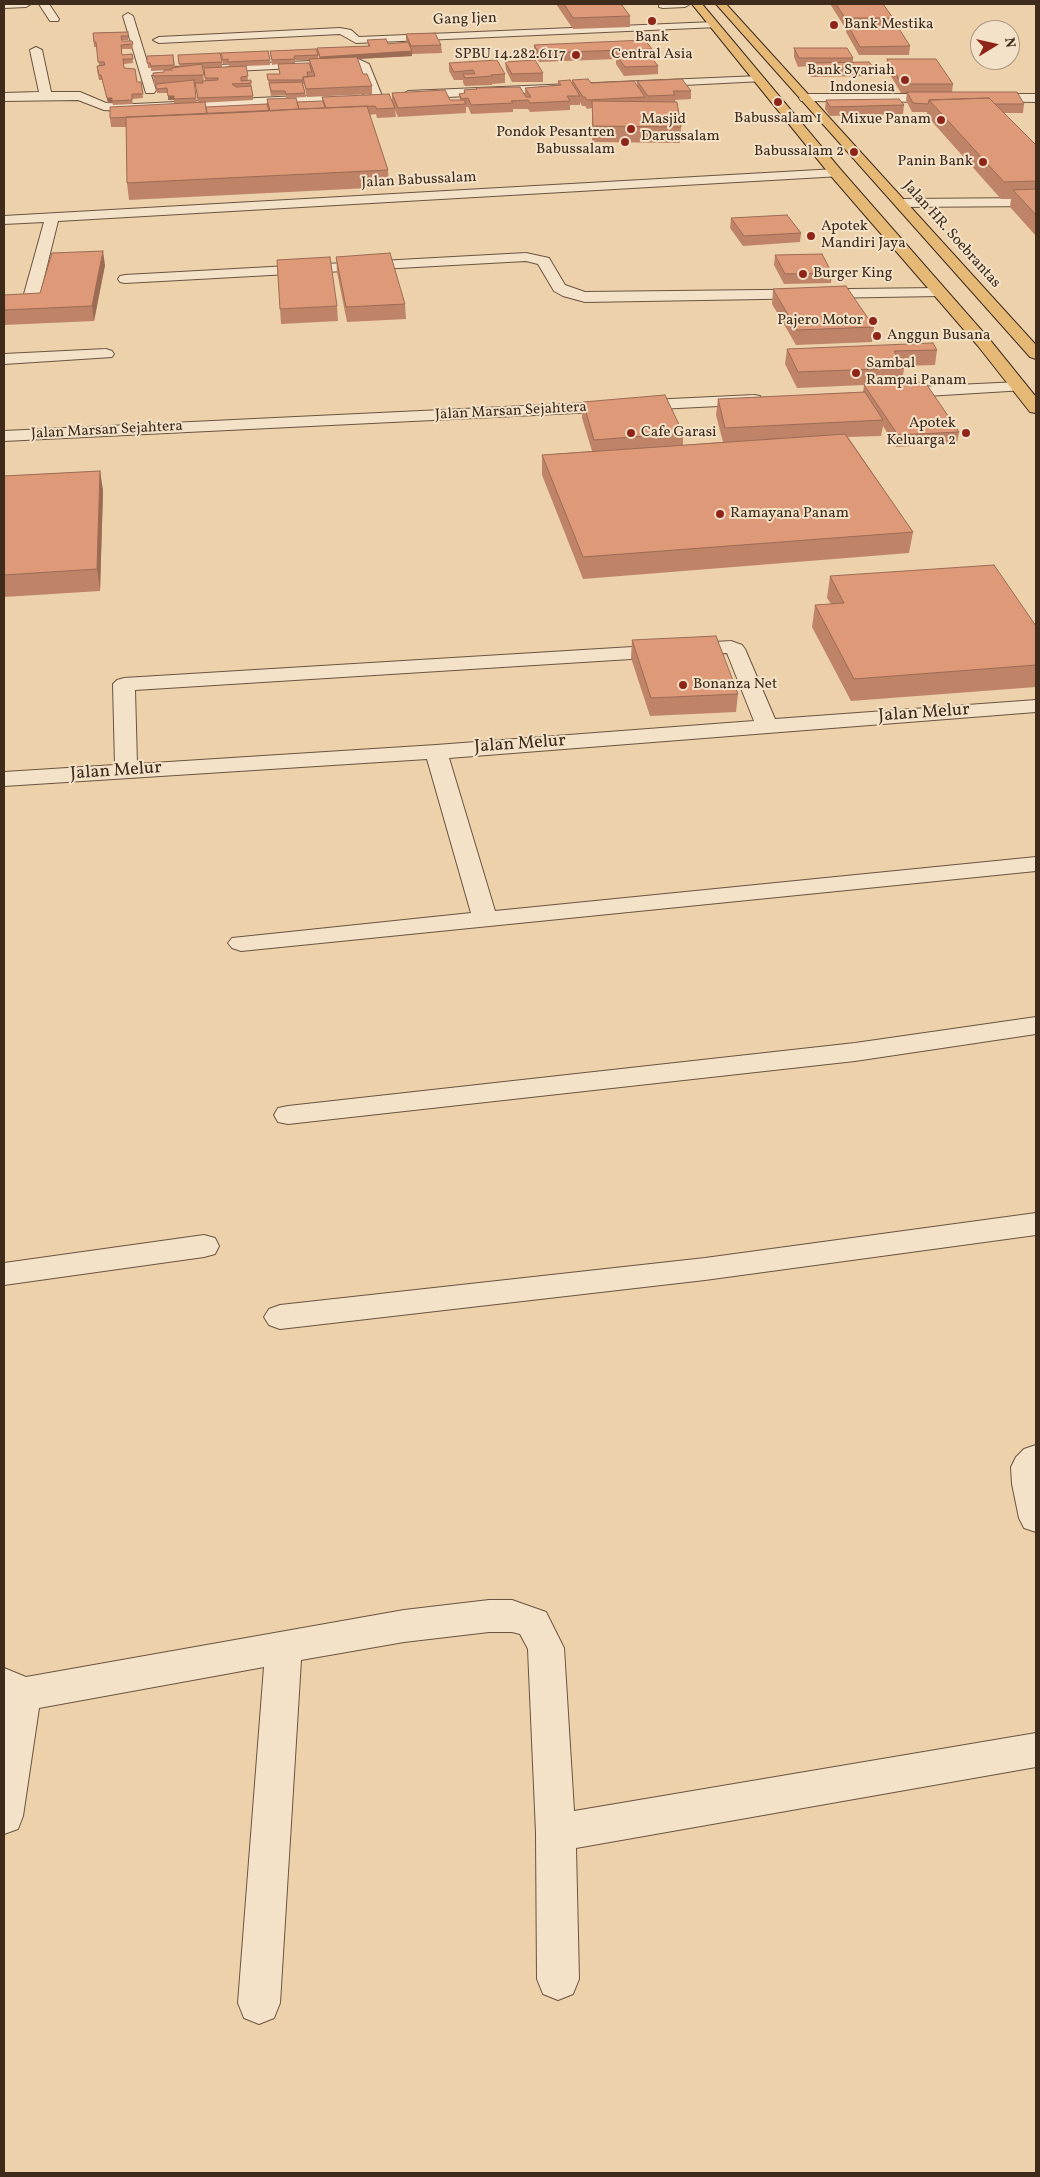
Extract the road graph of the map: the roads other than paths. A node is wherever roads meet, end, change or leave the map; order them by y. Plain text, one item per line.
1 (26, 4) edge
2 (44, 4) edge
3 (662, 4) edge
4 (685, 4) edge
5 (697, 4) edge
6 (720, 4) edge
7 (4, 5) edge
8 (128, 16) dead end
9 (54, 20) dead end
10 (714, 24) junction
11 (681, 26) junction
12 (160, 40) dead end
13 (36, 50) dead end
14 (144, 72) junction
15 (759, 79) junction
16 (46, 95) junction
17 (386, 96) junction
18 (4, 97) edge
19 (805, 98) junction
20 (1036, 98) edge
21 (156, 108) junction
22 (836, 173) junction
23 (1036, 202) edge
24 (900, 203) junction
25 (864, 206) junction
26 (52, 218) junction
27 (4, 220) edge
28 (928, 235) junction
29 (890, 236) junction
30 (125, 279) dead end
31 (939, 292) junction
32 (32, 294) edge
33 (106, 354) dead end
34 (1036, 354) edge
35 (4, 358) edge
36 (1019, 388) junction
37 (880, 394) edge
38 (770, 399) edge
39 (1036, 408) edge
40 (4, 436) edge
41 (1036, 706) edge
42 (767, 726) junction
43 (436, 752) junction
44 (126, 771) junction
45 (4, 779) edge
46 (1036, 864) edge
47 (484, 919) junction
48 (241, 943) dead end
49 (1036, 1025) edge
50 (288, 1115) dead end
51 (1036, 1224) edge
52 (204, 1246) dead end
53 (4, 1274) edge
54 (280, 1318) dead end
55 (1036, 1460) edge
56 (1036, 1518) edge
57 (284, 1647) junction
58 (13, 1689) edge
59 (1036, 1750) edge
60 (4, 1816) edge
61 (556, 1833) junction
62 (558, 1979) dead end
63 (259, 2003) dead end

1 - 7 street
2 - 9 street
3 - 4 street
3 - 11 street
5 - 10 main road
6 - 19 main road, Jalan HR. Soebrantas
8 - 14 street
10 - 11 street, Gang Ijen
10 - 15 main road
11 - 12 street, Gang Ijen
13 - 16 street
14 - 17 street
14 - 21 street
15 - 17 street
15 - 22 main road
16 - 18 street
16 - 21 street
17 - 21 street
19 - 20 street
19 - 24 main road, Jalan HR. Soebrantas
22 - 25 main road
22 - 26 street, Jalan Babussalam
23 - 24 street
24 - 25 main road
24 - 28 main road, Jalan HR. Soebrantas
25 - 29 main road
26 - 27 street, Jalan Babussalam
26 - 32 street
28 - 29 main road
28 - 34 main road, Jalan HR. Soebrantas
29 - 31 main road
30 - 31 street
31 - 36 main road
33 - 35 street
36 - 37 street
36 - 39 main road
38 - 40 street, Jalan Marsan Sejahtera
41 - 42 street, Jalan Melur
42 - 43 street, Jalan Melur
42 - 44 street
43 - 44 street, Jalan Melur
43 - 47 street
44 - 45 street, Jalan Melur
46 - 47 street
47 - 48 street
49 - 50 street
51 - 54 street
52 - 53 street
55 - 56 street
57 - 58 street
57 - 61 street
57 - 63 street
58 - 60 street
59 - 61 street
61 - 62 street

